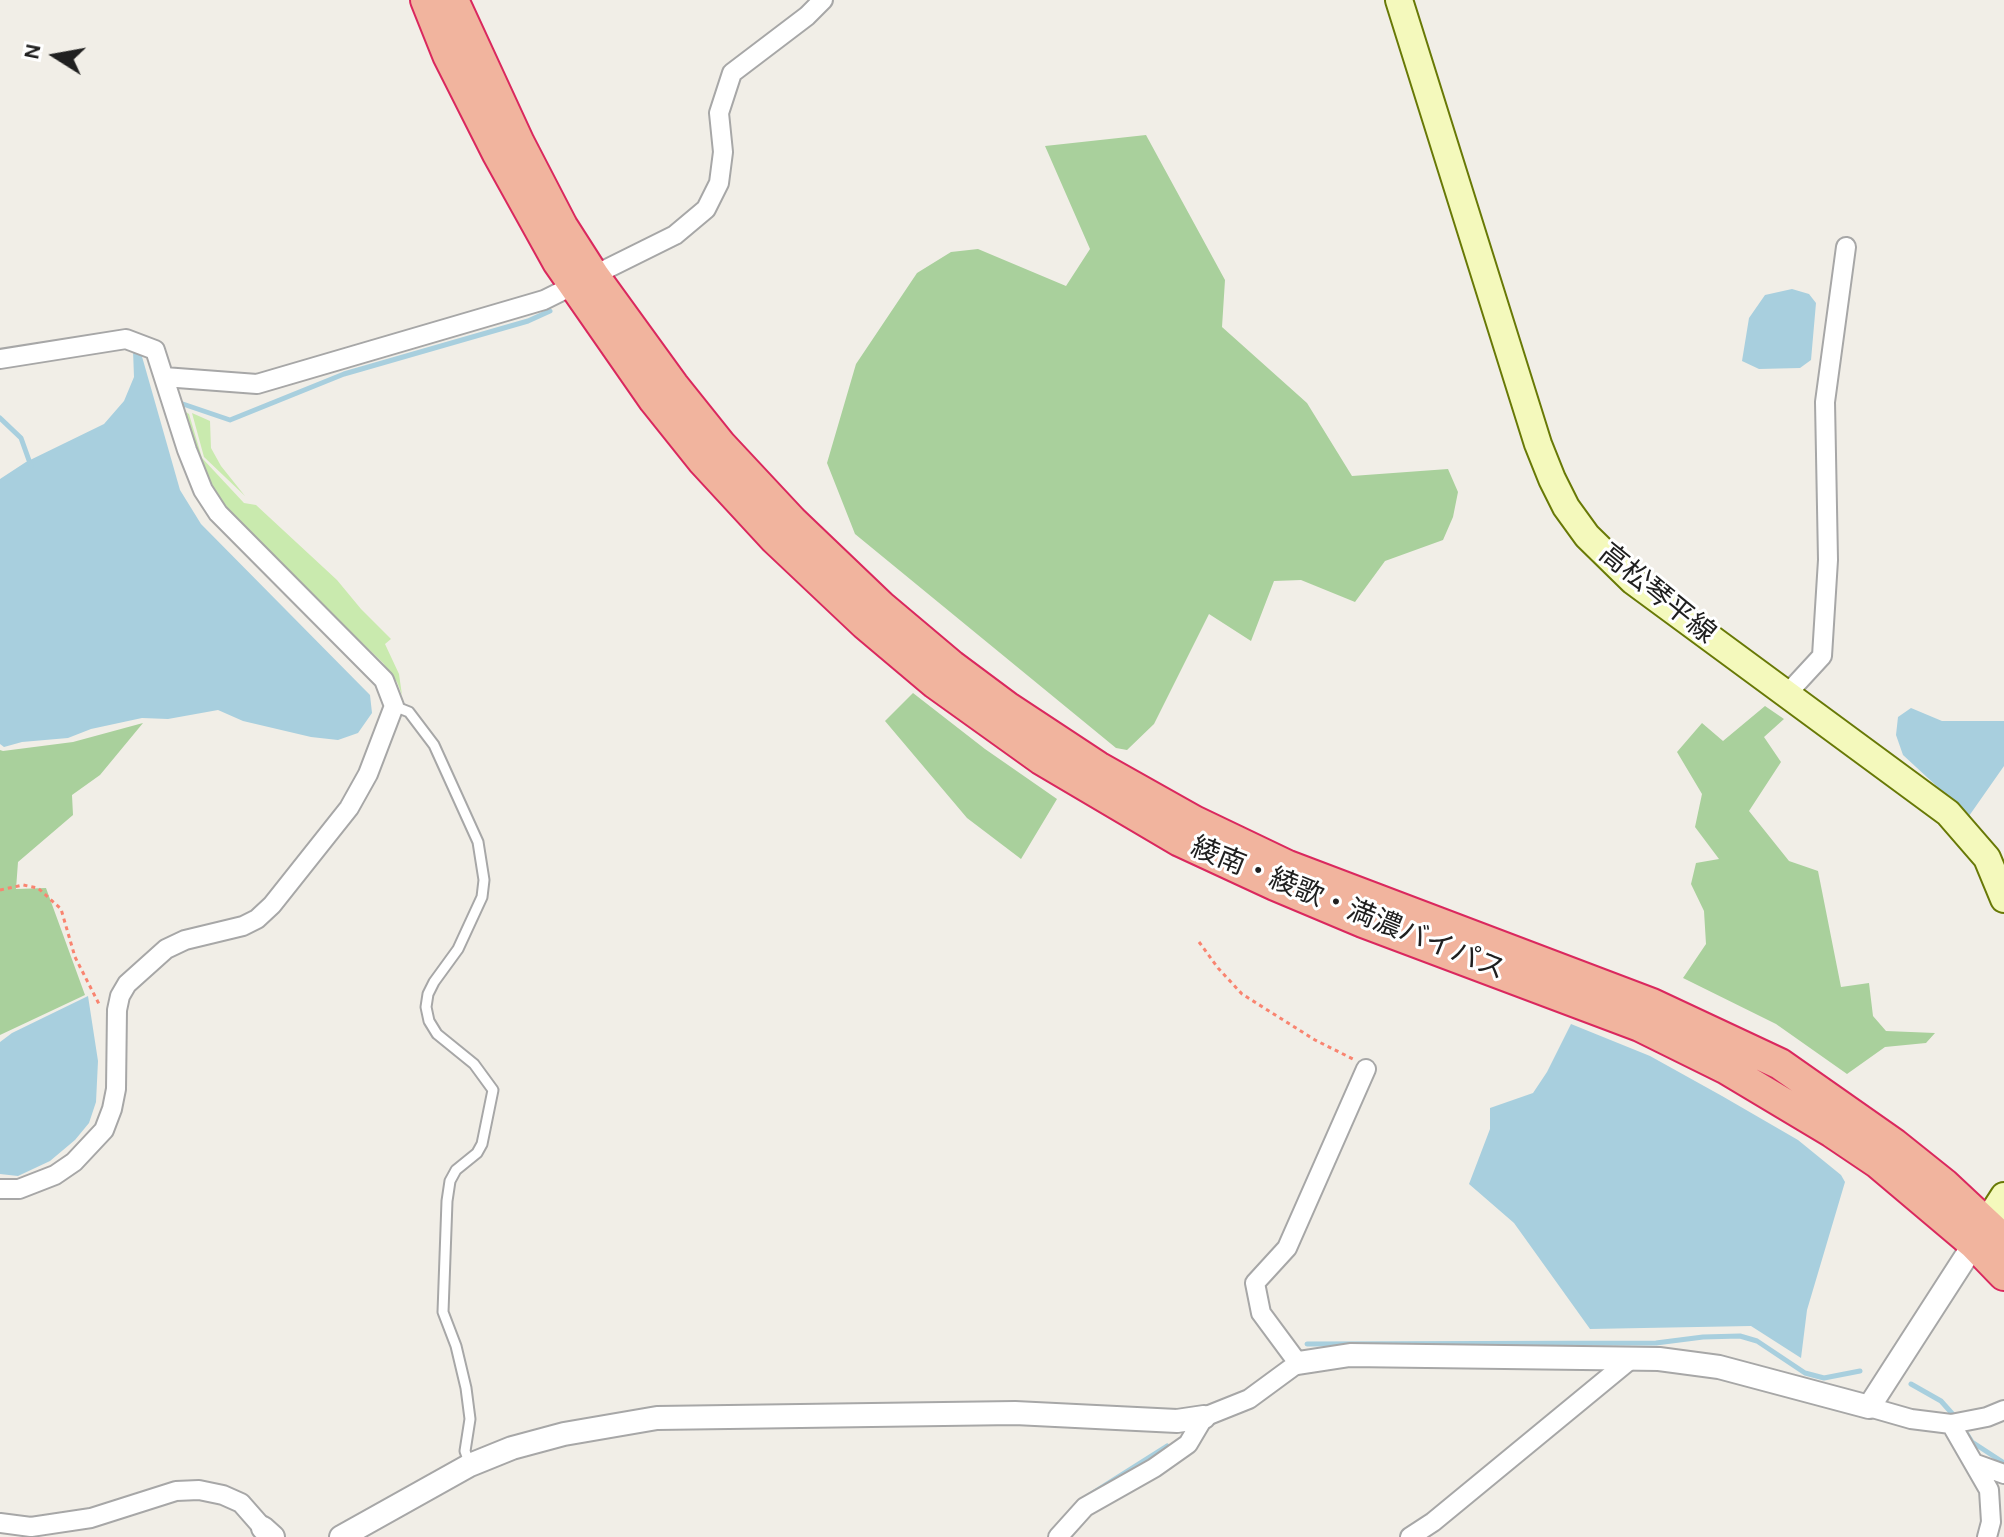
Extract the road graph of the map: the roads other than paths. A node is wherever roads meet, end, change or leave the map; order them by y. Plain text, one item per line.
1 (426, 0) edge
2 (453, 0) edge
3 (823, 0) edge
4 (1399, 0) edge
5 (1846, 247) dead end
6 (583, 281) junction
7 (0, 359) edge
8 (164, 377) junction
9 (1786, 695) junction
10 (394, 706) junction
11 (2004, 899) edge
12 (1366, 1069) road end
13 (0, 1189) edge
14 (2004, 1196) edge
15 (1988, 1236) edge
16 (2004, 1275) edge
17 (1631, 1359) junction
18 (1298, 1363) junction
19 (1869, 1407) junction
20 (2004, 1410) edge
21 (1204, 1417) junction
22 (1956, 1423) junction
23 (1976, 1464) junction
24 (470, 1465) junction
25 (2004, 1474) edge
26 (0, 1523) edge
27 (268, 1532) edge
28 (341, 1537) edge
29 (1058, 1537) edge
30 (1410, 1537) edge
31 (1987, 1537) edge

1 - 6 highway, 綾南・綾歌・満濃バイパス
2 - 6 highway, 綾南・綾歌・満濃バイパス
3 - 6 street
4 - 9 main road, 高松琴平線
5 - 9 street
6 - 8 street
6 - 15 highway, 綾南・綾歌・満濃バイパス
7 - 8 street
8 - 10 street
9 - 11 main road, 高松琴平線
10 - 13 street
10 - 24 lane
12 - 18 street
14 - 15 main road
15 - 16 highway, 綾南・綾歌・満濃バイパス
15 - 19 street
17 - 18 street
17 - 19 street
17 - 30 street
18 - 21 street
19 - 22 street
20 - 22 street
21 - 24 street
21 - 29 street
22 - 23 street
23 - 25 street
23 - 31 street
24 - 28 street
26 - 27 street

